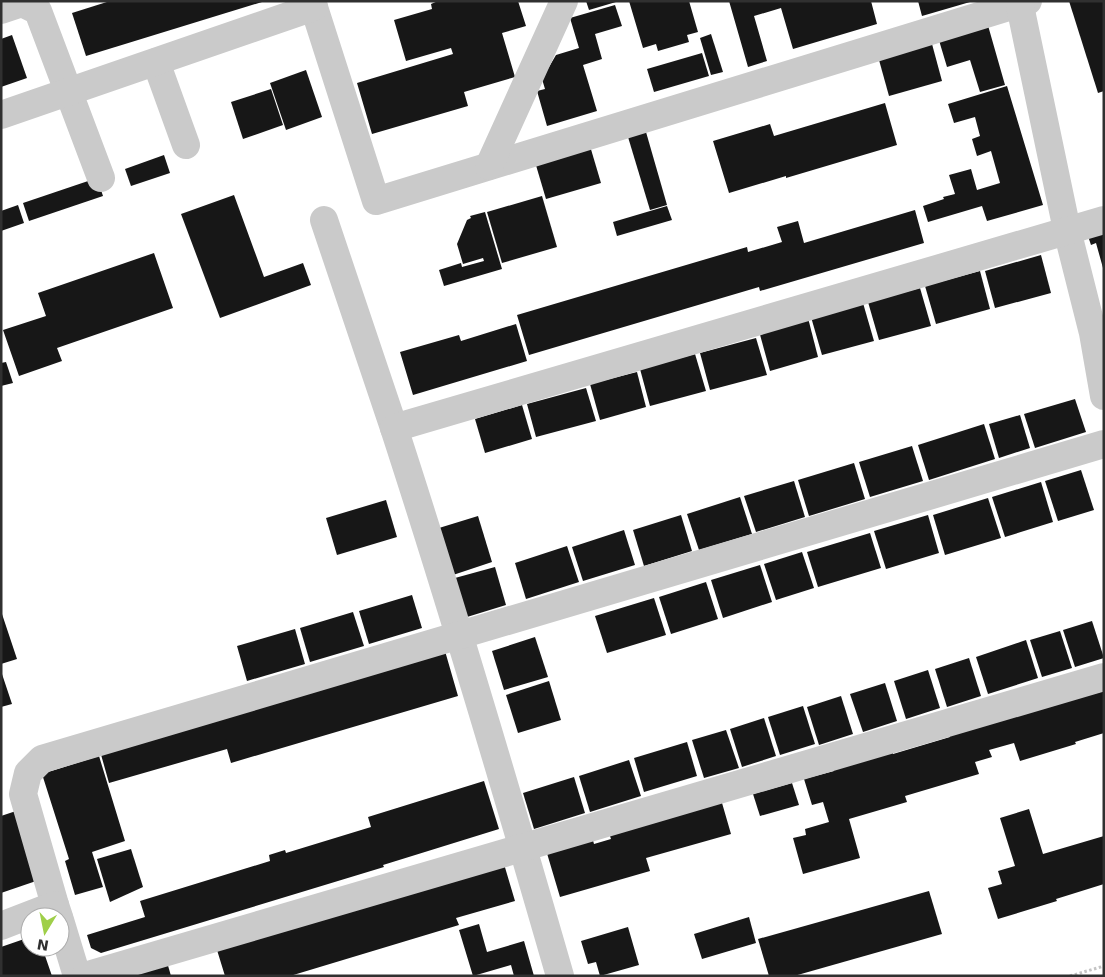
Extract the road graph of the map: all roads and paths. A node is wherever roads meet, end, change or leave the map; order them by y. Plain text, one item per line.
1 (564, 1) edge
2 (1022, 2) edge
3 (313, 4) edge
4 (1, 10) edge
5 (156, 62) junction
6 (68, 92) junction
7 (1, 114) edge
8 (186, 145) dead end
9 (489, 166) junction
10 (100, 178) dead end
11 (324, 220) dead end
12 (1104, 220) edge
13 (1067, 230) junction
14 (1104, 396) edge
15 (394, 428) junction
16 (1104, 444) edge
17 (460, 635) junction
18 (1104, 676) edge
19 (12, 797) edge
20 (523, 847) junction
21 (55, 907) edge
22 (20, 922) edge
23 (1, 926) edge
24 (70, 953) edge
25 (1104, 966) edge
26 (77, 976) edge
27 (85, 976) edge
28 (560, 976) edge
29 (1070, 976) edge

1 - 9 street
2 - 9 street
2 - 13 street
3 - 5 street
3 - 9 street
4 - 6 street
5 - 6 street
5 - 8 street
6 - 7 street
6 - 10 street
11 - 15 street
12 - 13 street
13 - 14 street
13 - 15 street
15 - 17 street
16 - 17 street
17 - 19 street
17 - 20 street
18 - 20 street
19 - 21 street
20 - 27 street
20 - 28 street
22 - 23 street
24 - 26 street
25 - 29 path

